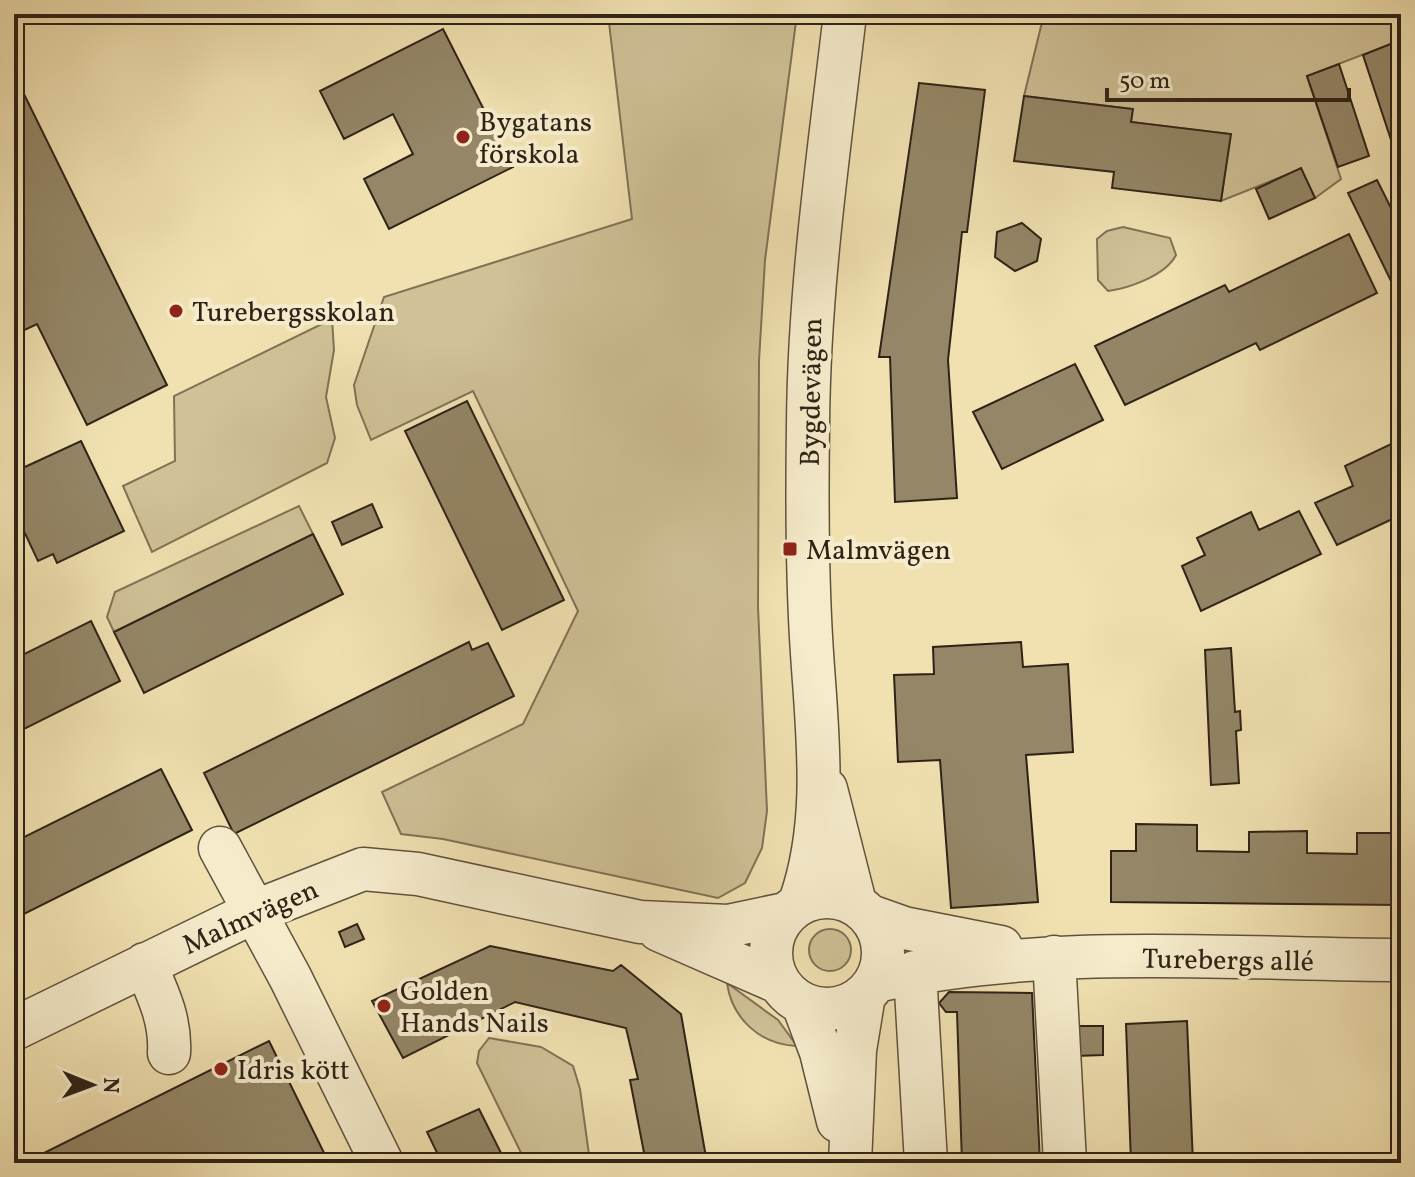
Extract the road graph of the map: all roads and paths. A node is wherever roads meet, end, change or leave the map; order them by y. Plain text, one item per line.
1 (845, 14) edge
2 (821, 772) junction
3 (220, 848) dead end
4 (793, 908) junction
5 (863, 910) junction
6 (256, 911) junction
7 (640, 922) junction
8 (1054, 957) junction
9 (1401, 960) edge
10 (145, 964) junction
11 (885, 983) junction
12 (791, 993) junction
13 (14, 1029) edge
14 (169, 1053) dead end
15 (382, 1163) edge
16 (849, 1163) edge
17 (926, 1163) edge
18 (1065, 1163) edge

1 - 2 street, Bygdevägen
2 - 4 street, Bygdevägen
2 - 5 street, Bygdevägen
3 - 6 street
4 - 5 street
4 - 7 street, Malmvägen
4 - 12 street
5 - 8 street, Turebergs allé
5 - 11 street
6 - 7 street, Malmvägen
6 - 10 street, Malmvägen
6 - 15 street
7 - 12 street, Malmvägen
8 - 9 street, Turebergs allé
8 - 11 street, Turebergs allé
8 - 18 street
10 - 13 street, Malmvägen
10 - 14 street
11 - 12 street
11 - 16 street
11 - 17 street
12 - 16 street

